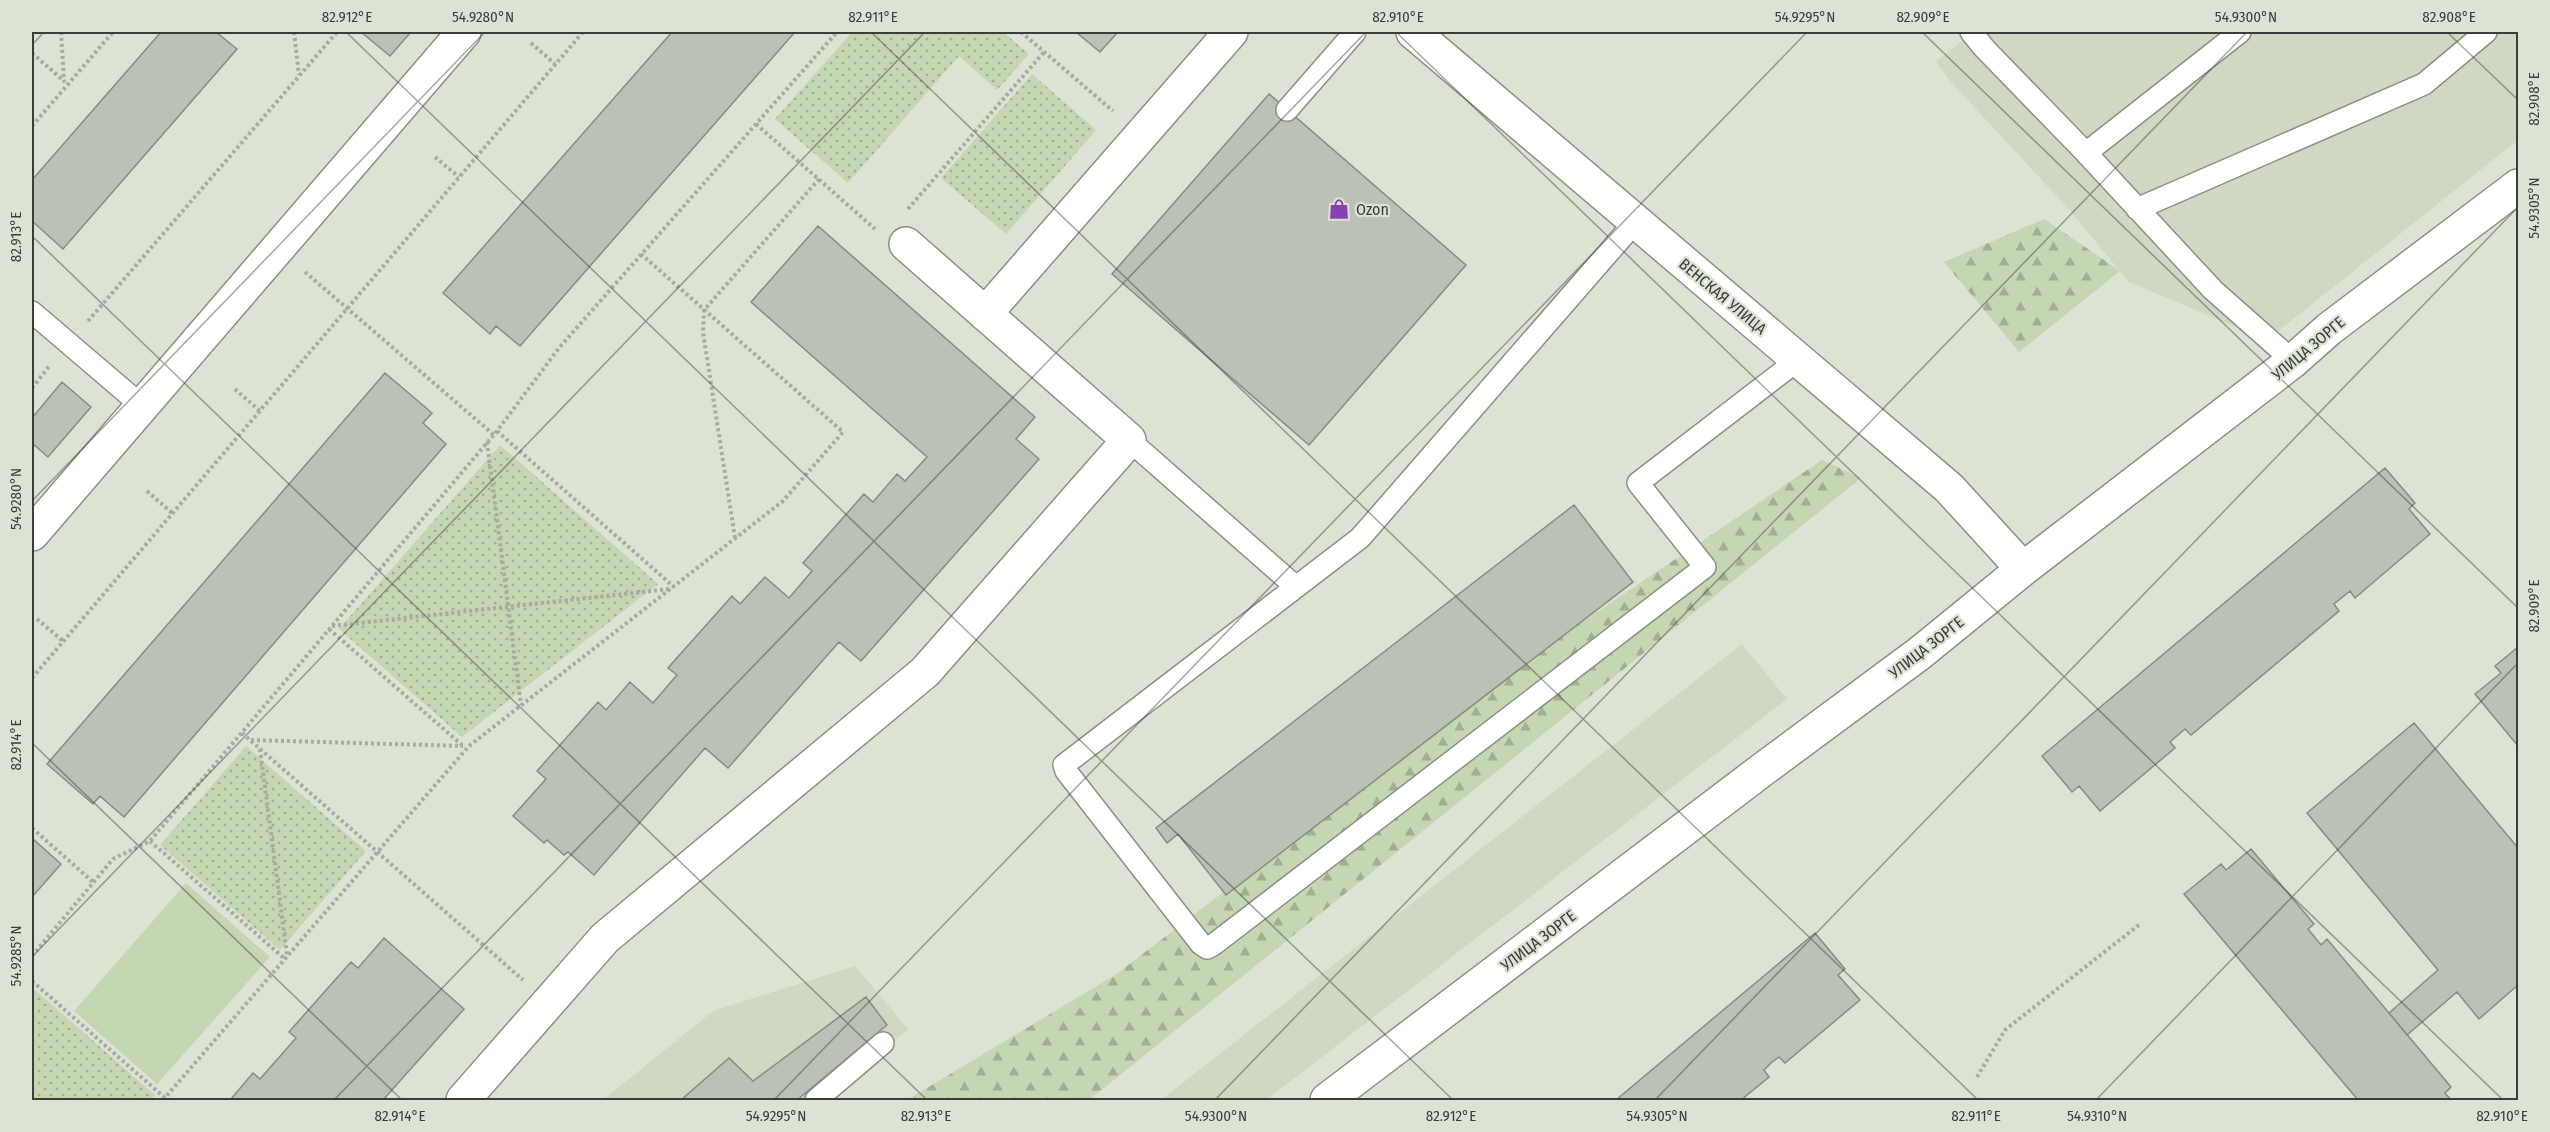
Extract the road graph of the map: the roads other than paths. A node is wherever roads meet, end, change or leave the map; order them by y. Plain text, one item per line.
1 (464, 32) edge
2 (1231, 32) edge
3 (1355, 32) edge
4 (1413, 32) edge
5 (1971, 32) edge
6 (2240, 32) edge
7 (2486, 32) edge
8 (1287, 110) dead end
9 (2086, 153) junction
10 (2518, 186) edge
11 (2137, 209) junction
12 (1636, 221) junction
13 (906, 244) road end
14 (32, 312) edge
15 (985, 314) junction
16 (1798, 360) junction
17 (2293, 361) junction
18 (142, 406) junction
19 (1129, 440) junction
20 (32, 534) edge
21 (2023, 569) junction
22 (1296, 587) junction
23 (883, 1043) dead end
24 (463, 1101) edge
25 (816, 1101) edge
26 (1327, 1101) edge

1 - 18 street
2 - 15 street
3 - 8 lane
4 - 12 street, ВЕНСКАЯ УЛИЦА
5 - 9 lane
6 - 9 lane
7 - 11 lane
9 - 11 lane
10 - 17 street, УЛИЦА ЗОРГЕ
11 - 17 lane
12 - 16 street, ВЕНСКАЯ УЛИЦА
12 - 22 lane
13 - 15 street
14 - 18 lane
15 - 19 street
16 - 21 street, ВЕНСКАЯ УЛИЦА
16 - 22 lane
17 - 21 street, УЛИЦА ЗОРГЕ
18 - 20 street
19 - 22 lane
19 - 24 street
21 - 26 street, УЛИЦА ЗОРГЕ
23 - 25 lane

